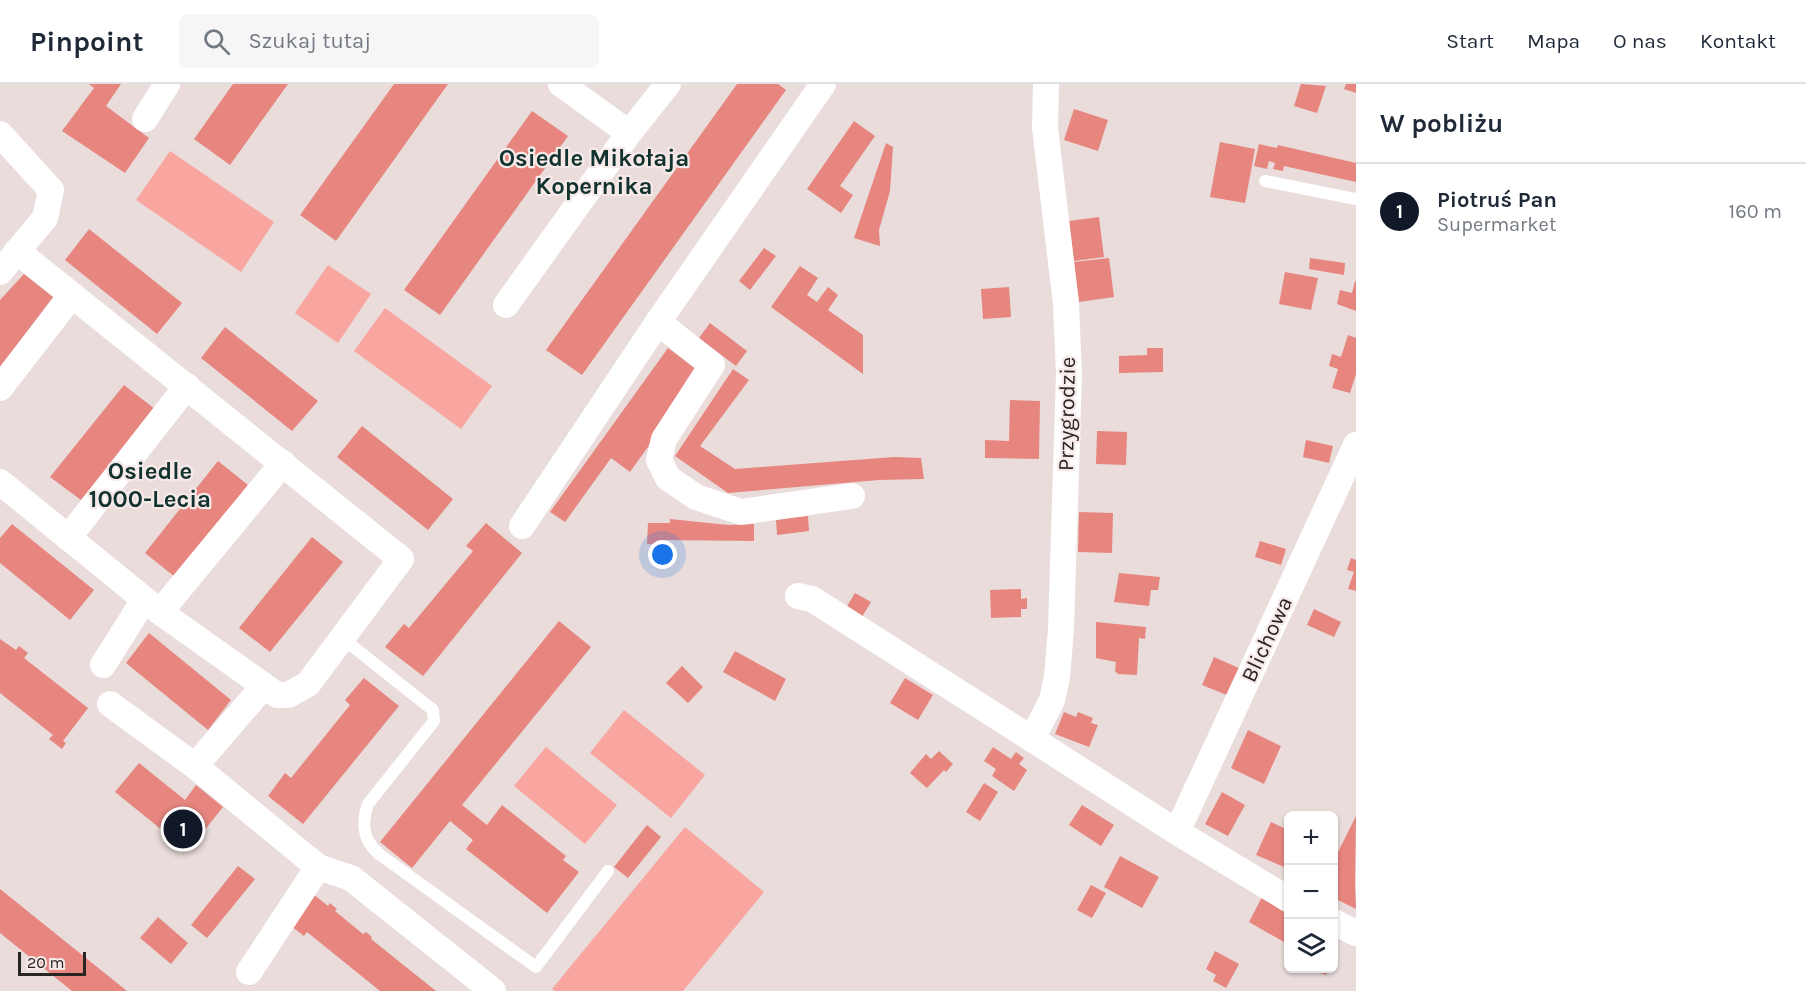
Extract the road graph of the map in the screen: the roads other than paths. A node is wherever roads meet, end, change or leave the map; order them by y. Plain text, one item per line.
1 (167, 84) edge
2 (561, 84) edge
3 (668, 84) edge
4 (823, 84) edge
5 (1046, 84) edge
6 (145, 118) dead end
7 (629, 133) junction
8 (0, 134) edge
9 (1265, 181) dead end
10 (1356, 199) edge
11 (17, 251) junction
12 (0, 272) edge
13 (72, 295) junction
14 (506, 305) dead end
15 (658, 322) junction
16 (187, 386) junction
17 (0, 388) edge
18 (1356, 445) edge
19 (283, 463) junction
20 (3, 491) edge
21 (852, 496) dead end
22 (522, 526) dead end
23 (68, 538) junction
24 (798, 596) dead end
25 (152, 606) junction
26 (342, 638) junction
27 (103, 665) dead end
28 (263, 687) junction
29 (110, 704) dead end
30 (1032, 740) junction
31 (195, 766) junction
32 (1177, 832) junction
33 (318, 867) junction
34 (609, 871) dead end
35 (1284, 897) edge
36 (1338, 924) edge
37 (1356, 933) edge
38 (249, 972) dead end
39 (493, 991) edge

1 - 6 street
2 - 7 street
3 - 7 street
4 - 15 street
5 - 30 street, Przygrodzie
7 - 14 street
8 - 11 street
9 - 10 lane
11 - 12 street
11 - 13 street
13 - 16 street
13 - 17 street
15 - 21 street
15 - 22 street
16 - 19 street
16 - 23 street
18 - 32 street, Blichowa
19 - 25 street
19 - 26 street
20 - 23 street
23 - 25 street
24 - 30 street
25 - 27 street
25 - 28 street
26 - 28 street
26 - 34 lane
28 - 31 street
29 - 31 street
30 - 32 street
31 - 33 street
32 - 35 street
33 - 38 street
33 - 39 street
36 - 37 street

